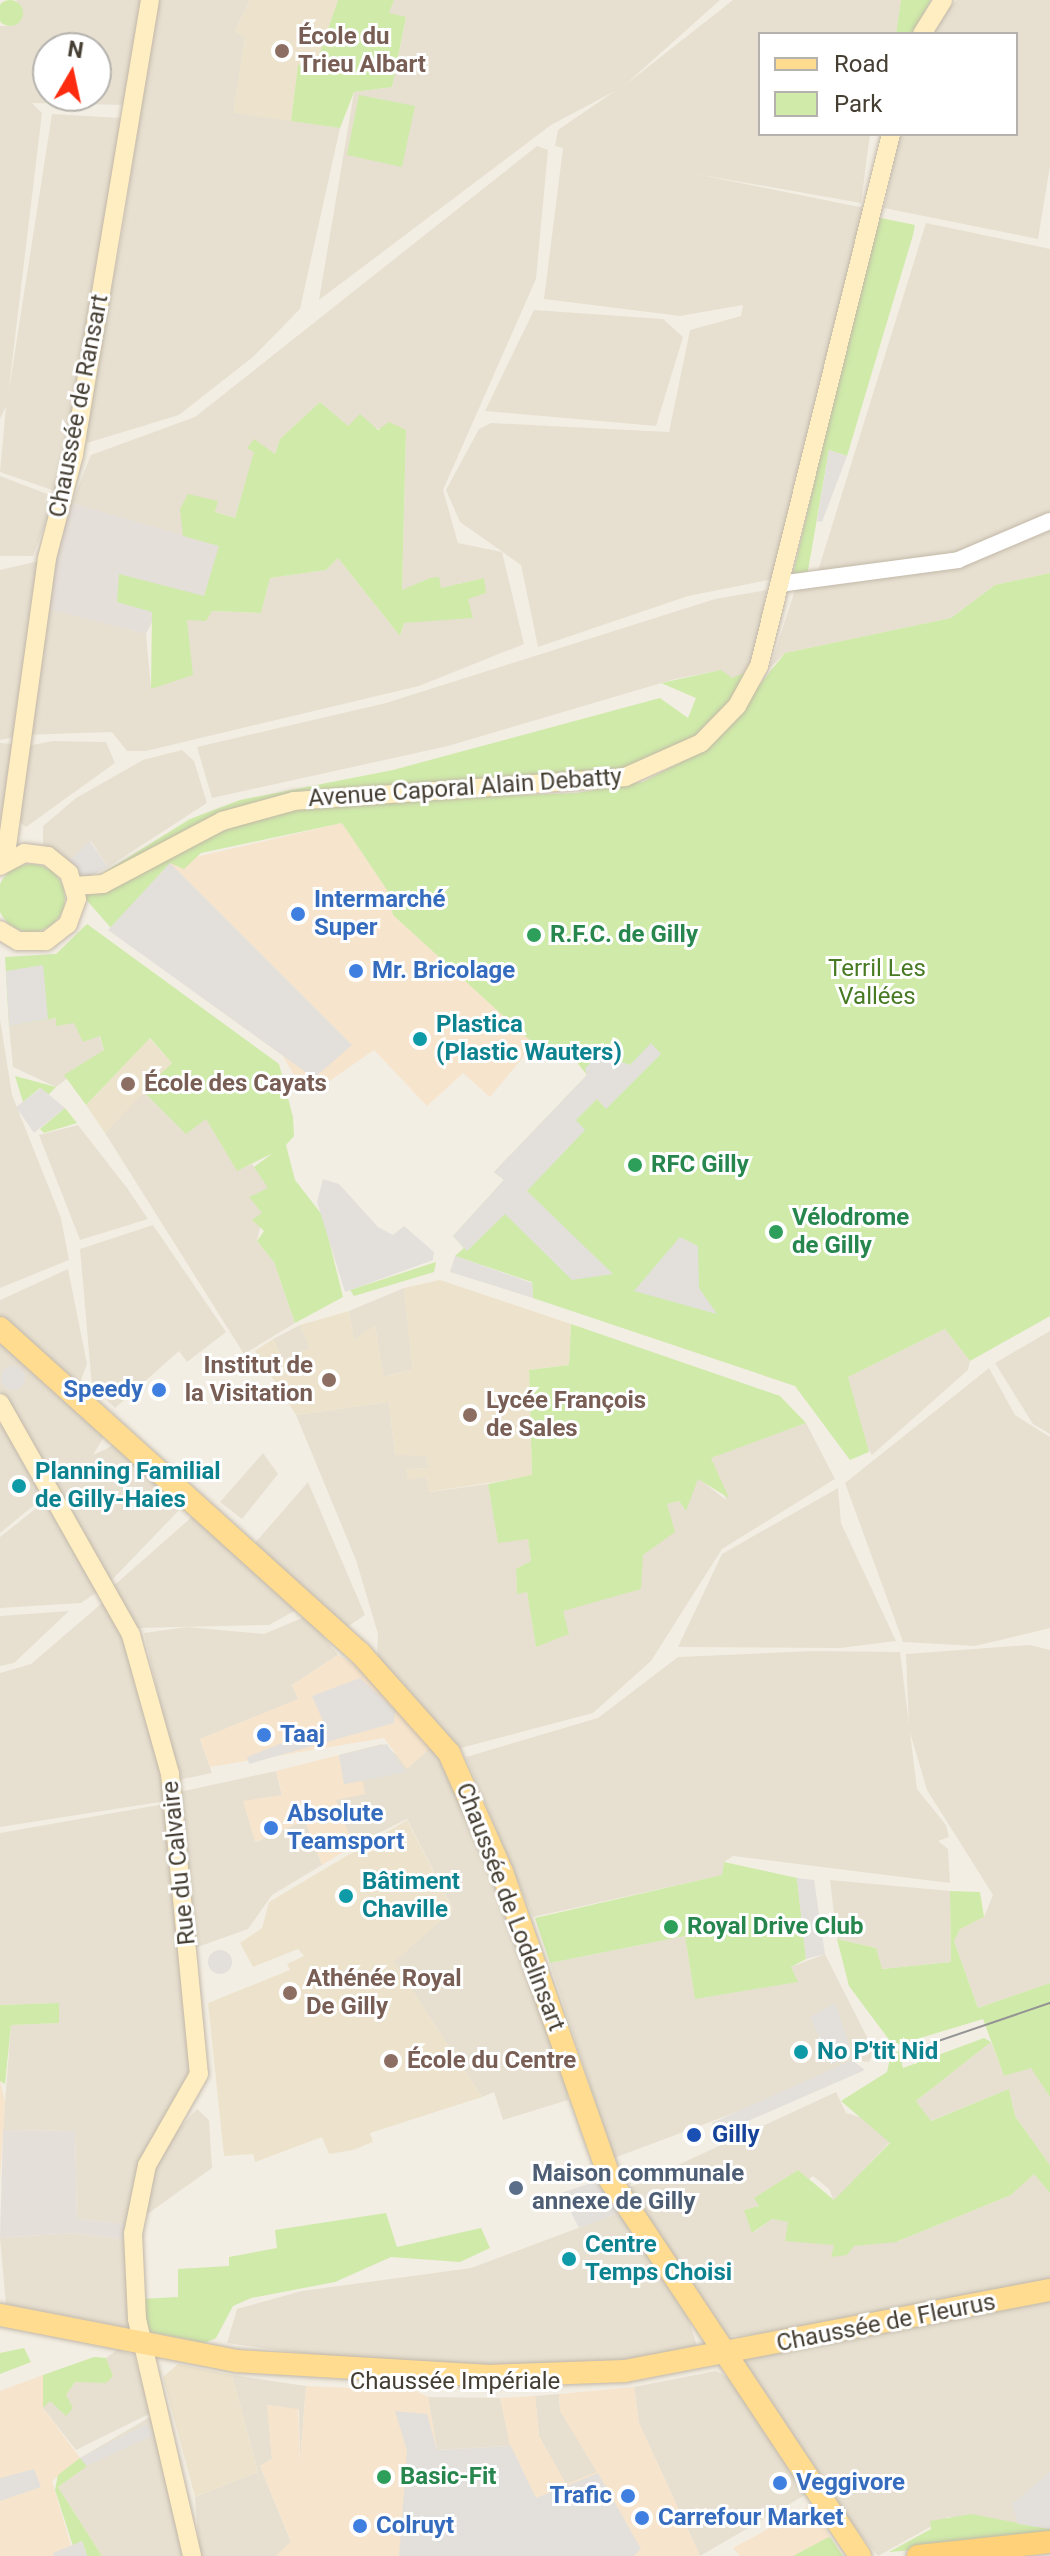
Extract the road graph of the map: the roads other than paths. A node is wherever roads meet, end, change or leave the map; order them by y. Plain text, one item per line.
1 (150, 0) edge
2 (943, 0) edge
3 (923, 32) edge
4 (891, 136) edge
5 (1050, 521) edge
6 (779, 584) junction
7 (14, 813) junction
8 (24, 853) junction
9 (2, 864) edge
10 (75, 886) junction
11 (0, 930) edge
12 (0, 1328) edge
13 (0, 1403) edge
14 (1050, 2290) edge
15 (0, 2315) edge
16 (0, 2329) edge
17 (81, 2335) junction
18 (143, 2345) junction
19 (722, 2352) junction
20 (1050, 2542) edge
21 (192, 2556) edge
22 (860, 2556) edge
23 (918, 2556) edge

1 - 7 main road, Chaussée de Ransart
2 - 3 main road
4 - 6 main road, Avenue Caporal Alain Debatty
5 - 6 street
6 - 10 main road, Avenue Caporal Alain Debatty
7 - 8 main road, Chaussée de Ransart
7 - 9 main road, Chaussée de Ransart
8 - 9 main road
8 - 10 main road
10 - 11 main road
12 - 19 main road, Chaussée de Lodelinsart
13 - 18 main road, Rue du Calvaire
14 - 19 main road, Chaussée de Fleurus
15 - 17 main road, Chaussée Impériale
16 - 17 main road, Chaussée Impériale
17 - 18 main road, Chaussée Impériale
18 - 19 main road, Chaussée Impériale
18 - 21 main road, Rue du Calvaire
19 - 22 main road, Chaussée de Lodelinsart
20 - 23 highway

